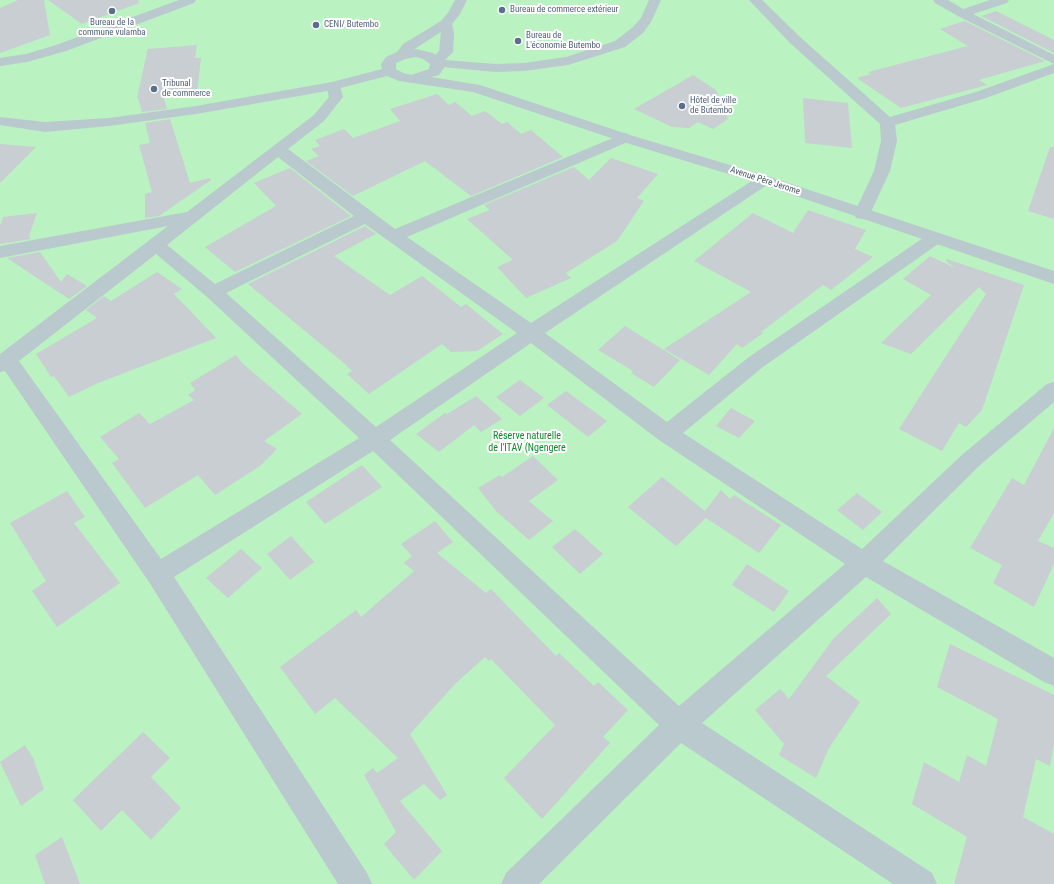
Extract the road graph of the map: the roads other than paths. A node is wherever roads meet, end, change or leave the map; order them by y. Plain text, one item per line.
1 (190, 0) edge
2 (461, 0) edge
3 (655, 0) edge
4 (755, 0) edge
5 (939, 0) edge
6 (1003, 0) edge
7 (962, 13) junction
8 (446, 24) junction
9 (402, 55) junction
10 (1054, 60) edge
11 (0, 62) edge
12 (437, 63) junction
13 (1054, 68) edge
14 (389, 71) junction
15 (415, 78) junction
16 (333, 86) junction
17 (475, 88) junction
18 (0, 122) edge
19 (887, 123) junction
20 (625, 138) junction
21 (279, 150) junction
22 (764, 180) junction
23 (862, 214) junction
24 (190, 216) junction
25 (366, 217) junction
26 (394, 236) junction
27 (935, 238) junction
28 (155, 244) junction
29 (0, 252) edge
30 (1054, 278) edge
31 (213, 292) junction
32 (531, 333) junction
33 (4, 362) edge
34 (1054, 390) edge
35 (667, 434) junction
36 (375, 439) junction
37 (864, 563) junction
38 (158, 574) junction
39 (1054, 673) edge
40 (679, 725) junction
41 (356, 884) edge
42 (517, 884) edge
43 (921, 884) edge

1 - 11 street
2 - 8 street
3 - 12 street
4 - 19 street
5 - 7 street
6 - 7 street
7 - 10 street
8 - 9 street
8 - 12 street
9 - 12 street
9 - 14 street
12 - 15 street
12 - 17 street
13 - 19 street
14 - 15 street
14 - 16 street
15 - 17 street
16 - 18 street
16 - 21 street
17 - 20 street, Avenue Père Jerome
19 - 23 street
20 - 22 street, Avenue Père Jerome
20 - 26 street
21 - 24 street
21 - 25 street
22 - 23 street, Avenue Père Jerome
22 - 32 street
23 - 27 street, Avenue Père Jerome
24 - 28 street
24 - 29 street
25 - 26 street
25 - 31 street
26 - 32 street
27 - 30 street, Avenue Père Jerome
27 - 35 street
28 - 31 street
28 - 33 street
31 - 36 street
32 - 35 street
32 - 36 street
33 - 38 street
34 - 37 street
35 - 37 street
36 - 38 street
36 - 40 street
37 - 39 street
37 - 40 street
38 - 41 street
40 - 42 street
40 - 43 street

